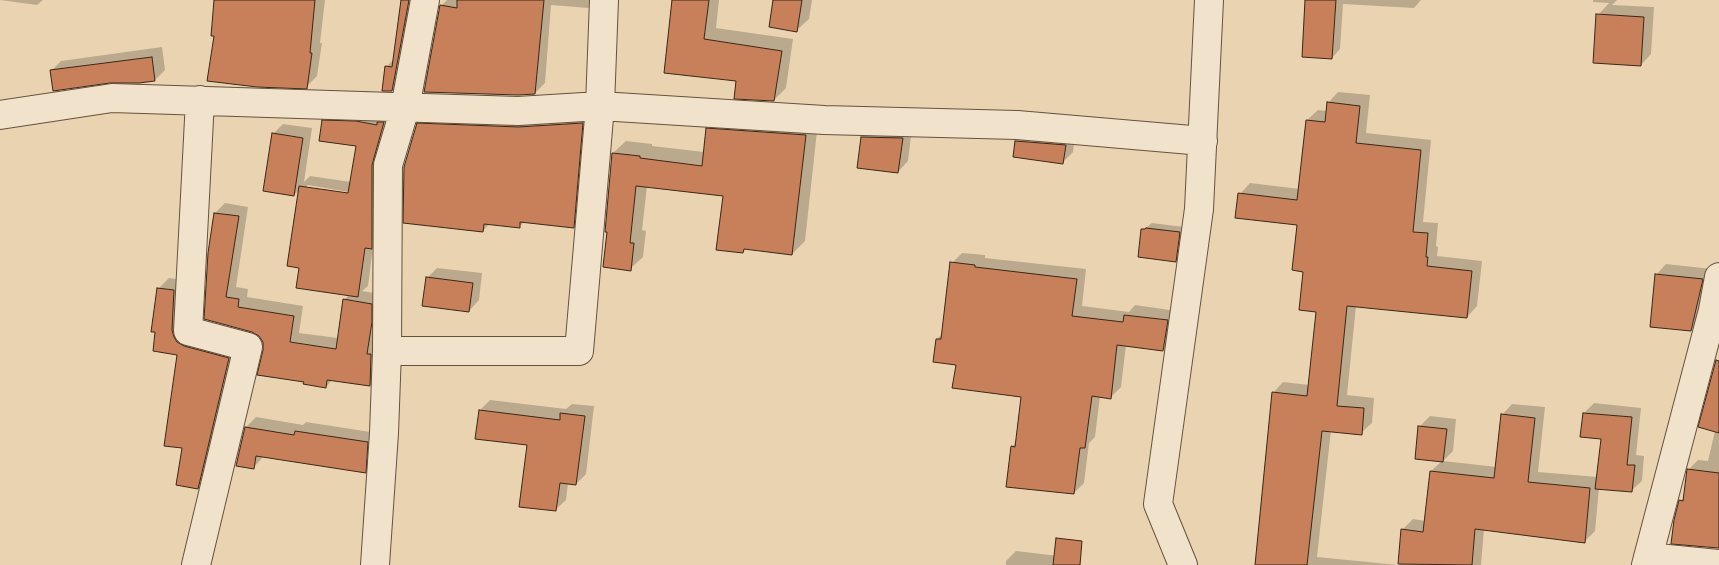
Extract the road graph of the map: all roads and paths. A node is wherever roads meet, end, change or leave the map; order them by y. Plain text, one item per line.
1 (425, 0) edge
2 (604, 0) edge
3 (1209, 0) edge
4 (200, 100) junction
5 (600, 106) junction
6 (405, 108) junction
7 (0, 115) edge
8 (1202, 141) junction
9 (1719, 277) edge
10 (387, 351) junction
11 (1647, 561) edge
12 (1719, 564) edge
13 (196, 565) edge
14 (375, 565) edge
15 (1183, 565) edge

1 - 6 street
2 - 5 street
3 - 8 street
4 - 6 street
4 - 7 street
4 - 13 street
5 - 6 street
5 - 8 street
5 - 10 street
6 - 10 street
8 - 15 street
9 - 11 street
10 - 14 street
11 - 12 street

